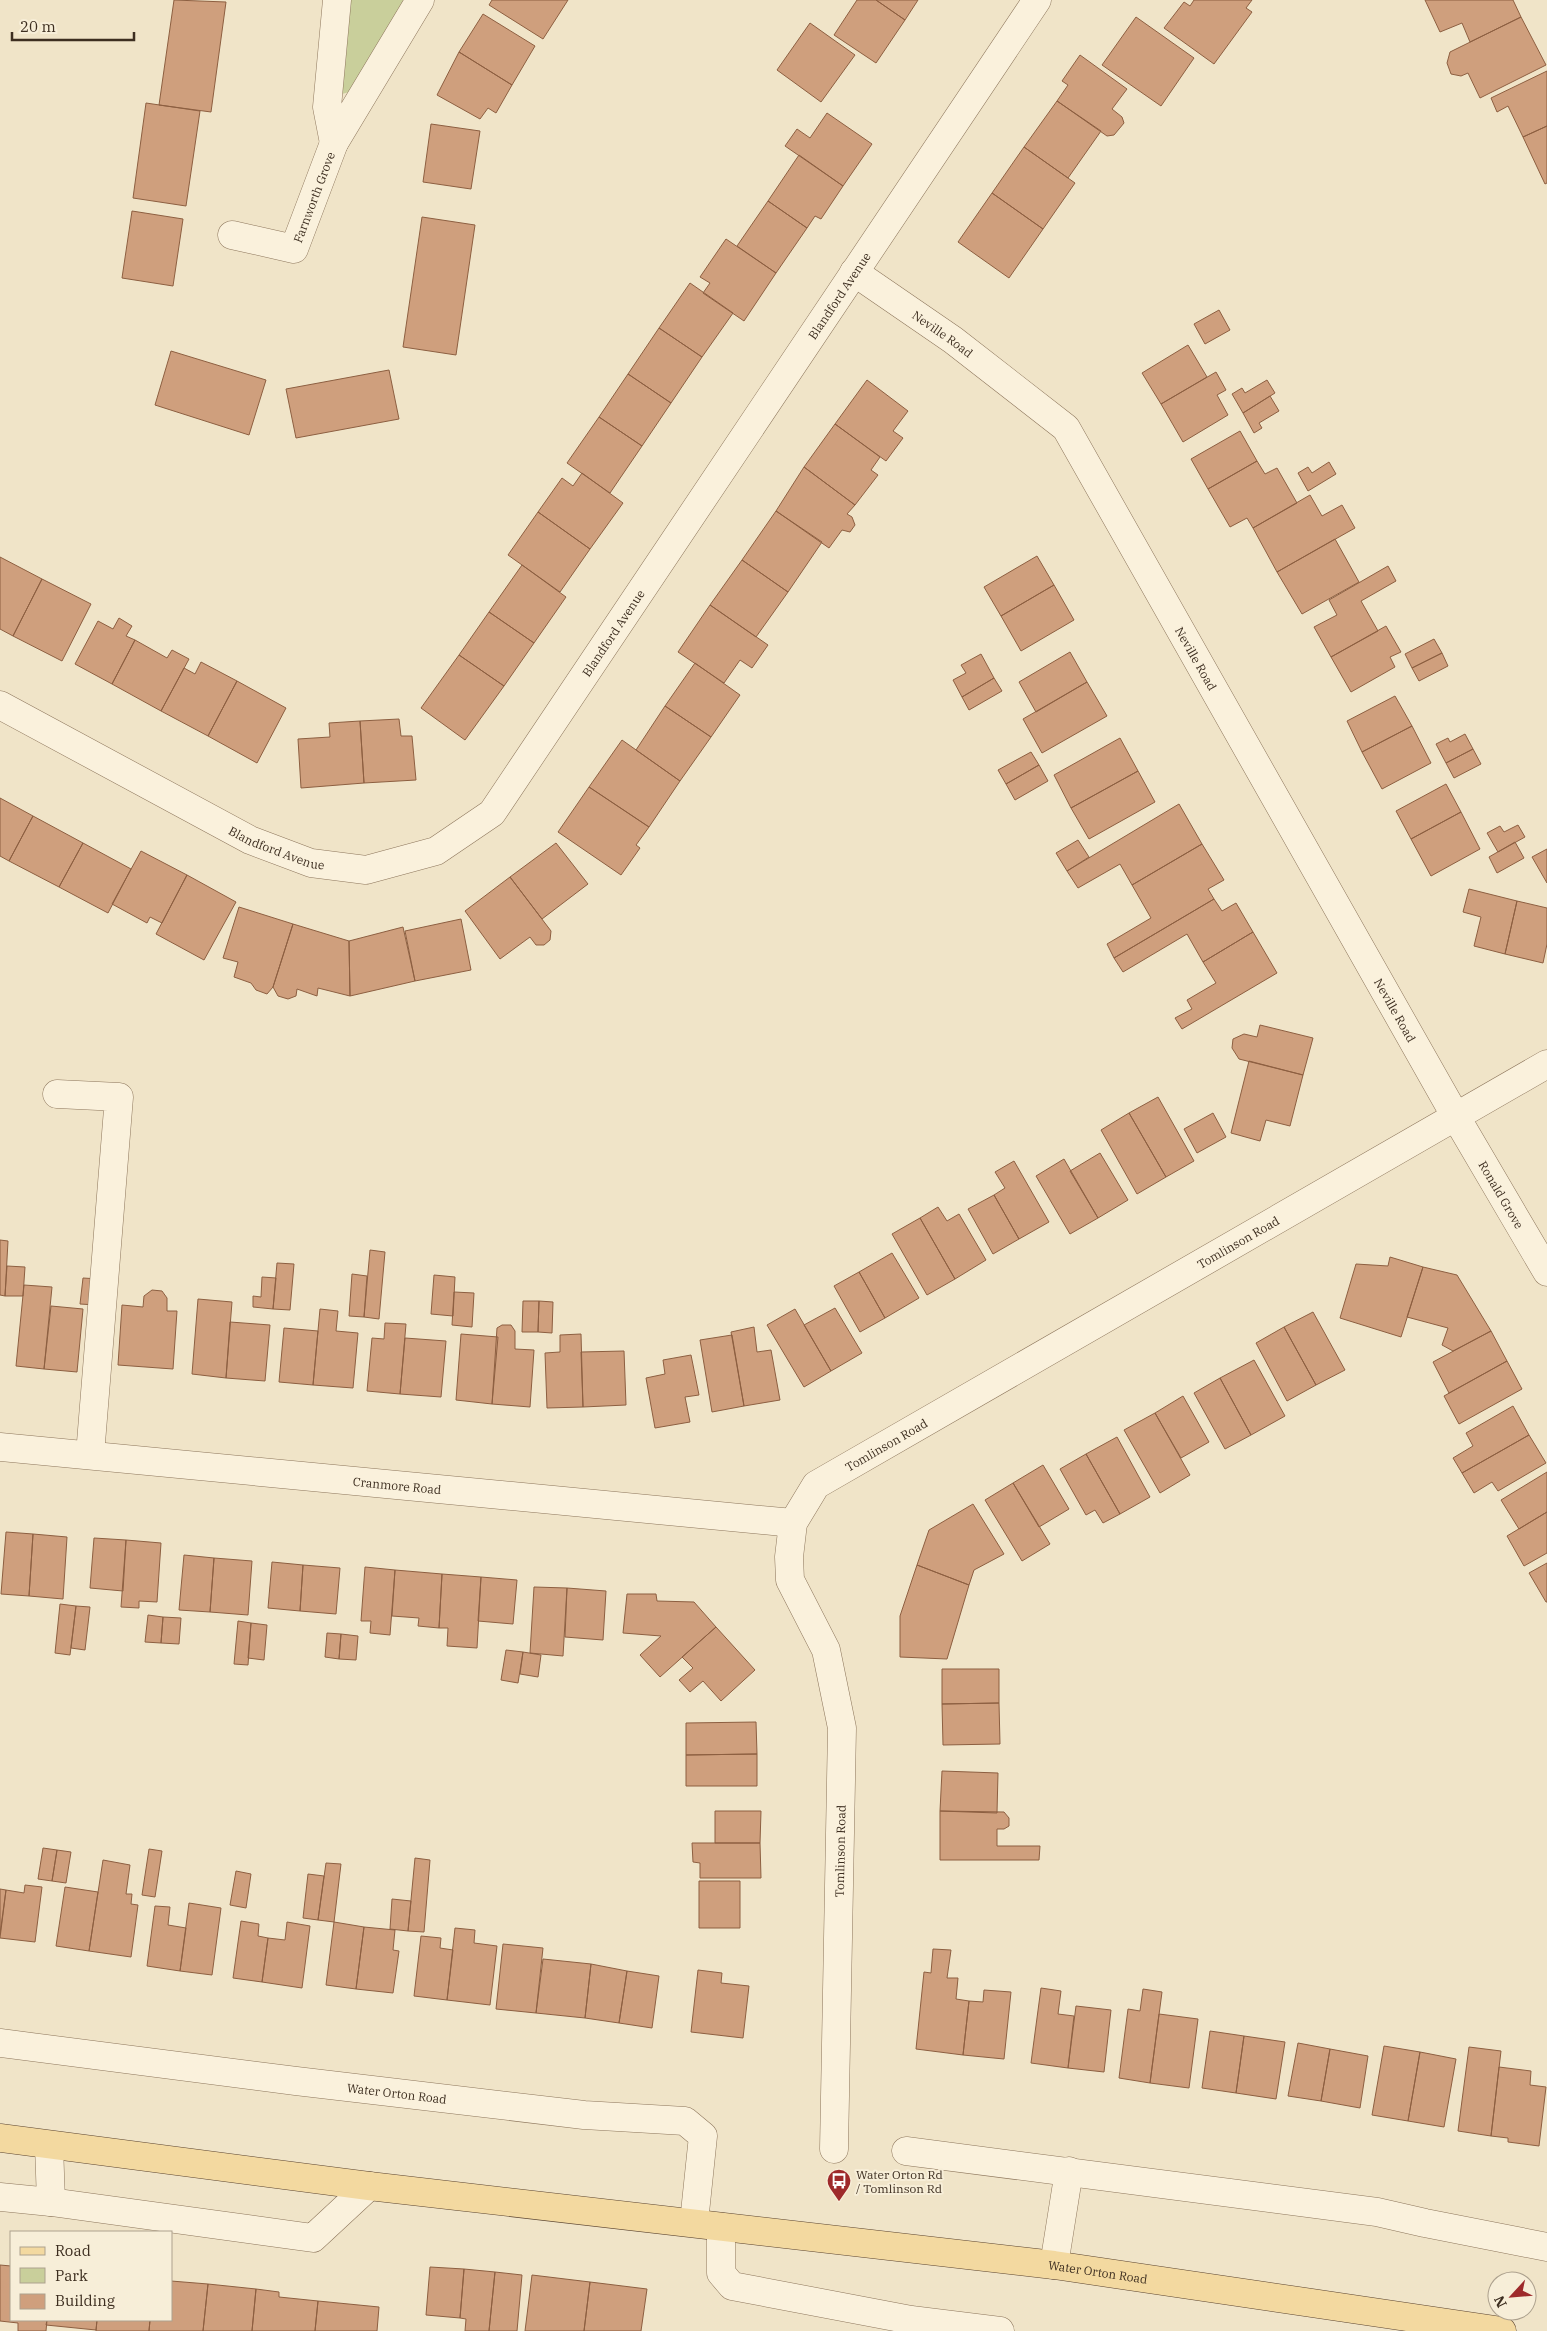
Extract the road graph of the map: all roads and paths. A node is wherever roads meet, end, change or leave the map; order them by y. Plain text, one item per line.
1 (337, 0) edge
2 (420, 0) edge
3 (1037, 0) edge
4 (334, 143) junction
5 (232, 235) dead end
6 (854, 272) junction
7 (0, 705) edge
8 (1547, 1064) edge
9 (57, 1094) dead end
10 (1456, 1117) junction
11 (1547, 1272) edge
12 (0, 1447) edge
13 (90, 1455) junction
14 (793, 1524) junction
15 (0, 2043) edge
16 (0, 2138) edge
17 (49, 2145) junction
18 (834, 2149) dead end
19 (906, 2151) dead end
20 (1069, 2171) junction
21 (369, 2186) junction
22 (0, 2197) edge
23 (51, 2202) junction
24 (694, 2222) junction
25 (721, 2227) junction
26 (1547, 2247) edge
27 (1054, 2265) junction
28 (1000, 2331) edge
29 (1502, 2331) edge

1 - 4 street, Farnworth Grove
2 - 4 street, Farnworth Grove
3 - 6 street, Blandford Avenue
4 - 5 street, Farnworth Grove
6 - 7 street, Blandford Avenue
6 - 10 street, Neville Road
8 - 10 street, Tomlinson Road
9 - 13 street
10 - 11 street, Ronald Grove
10 - 14 street, Tomlinson Road
12 - 13 street, Cranmore Road
13 - 14 street, Cranmore Road
14 - 18 street, Tomlinson Road
15 - 24 street, Water Orton Road
16 - 17 main road, Water Orton Road
17 - 21 main road, Water Orton Road
17 - 23 street
19 - 20 street
20 - 26 street
20 - 27 street
21 - 23 street
21 - 24 main road, Water Orton Road
22 - 23 street
24 - 25 main road, Water Orton Road
25 - 27 main road, Water Orton Road
25 - 28 street
27 - 29 main road, Water Orton Road

